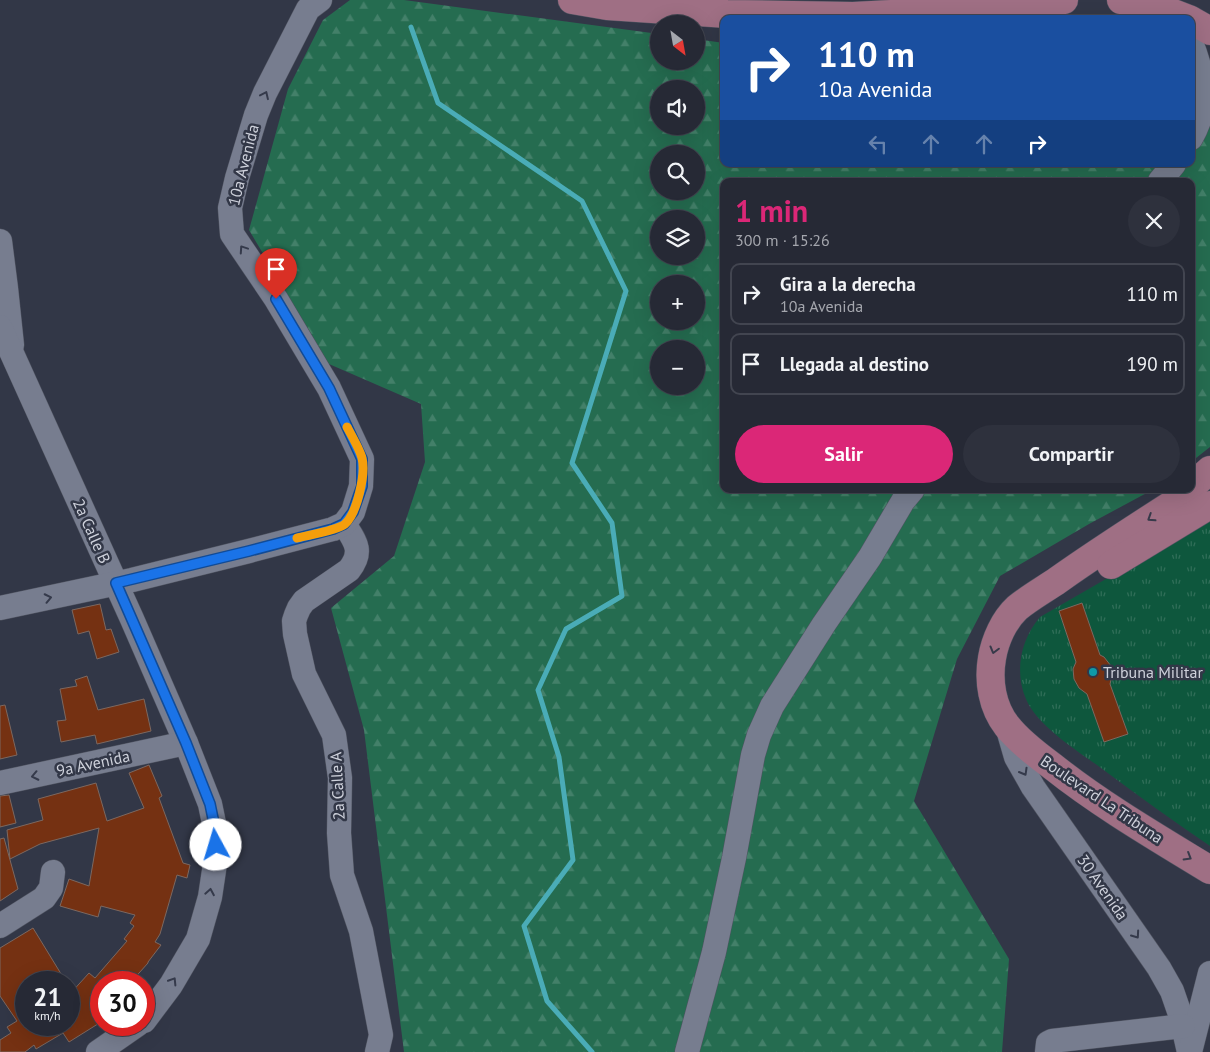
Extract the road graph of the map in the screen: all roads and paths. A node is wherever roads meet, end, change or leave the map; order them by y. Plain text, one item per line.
1 (320, 0) edge
2 (572, 0) edge
3 (1064, 0) edge
4 (1121, 0) edge
5 (790, 15) edge
6 (872, 15) edge
7 (1179, 15) edge
8 (1195, 23) edge
9 (1210, 31) edge
10 (1195, 52) edge
11 (1195, 132) edge
12 (1172, 167) edge
13 (1162, 178) edge
14 (0, 241) edge
15 (0, 327) edge
16 (12, 354) junction
17 (1210, 470) edge
18 (1195, 484) edge
19 (909, 493) edge
20 (1184, 493) edge
21 (1210, 505) edge
22 (344, 524) junction
23 (116, 583) junction
24 (0, 608) edge
25 (1017, 608) junction
26 (1007, 726) junction
27 (186, 743) junction
28 (0, 784) edge
29 (1210, 870) edge
30 (53, 872) dead end
31 (0, 926) edge
32 (1210, 972) edge
33 (155, 1006) edge
34 (1183, 1026) junction
35 (121, 1036) edge
36 (98, 1052) edge
37 (377, 1052) edge
38 (686, 1052) edge
39 (1047, 1052) edge
40 (1190, 1052) edge

22 -> 1 street, 10a Avenida
2 - 5 main road
3 - 6 main road
4 - 7 main road
8 - 9 main road
10 - 11 street
12 - 13 street
14 - 16 street
15 - 16 street, 2a Calle B
16 - 23 street, 2a Calle B
17 - 18 main road
19 - 38 street
20 -> 25 main road
21 - 25 main road
22 - 23 street
22 - 37 street, 2a Calle A
24 -> 23 street
23 - 27 street, 2a Calle B
25 -> 26 main road, Boulevard La Tribuna
26 -> 29 main road, Boulevard La Tribuna
26 -> 34 street, 30 Avenida
27 -> 28 street, 9a Avenida
33 -> 27 street, 2a Calle B
30 - 31 street
32 - 40 street
34 - 39 street
34 - 40 street, 30 Avenida
35 - 36 street

